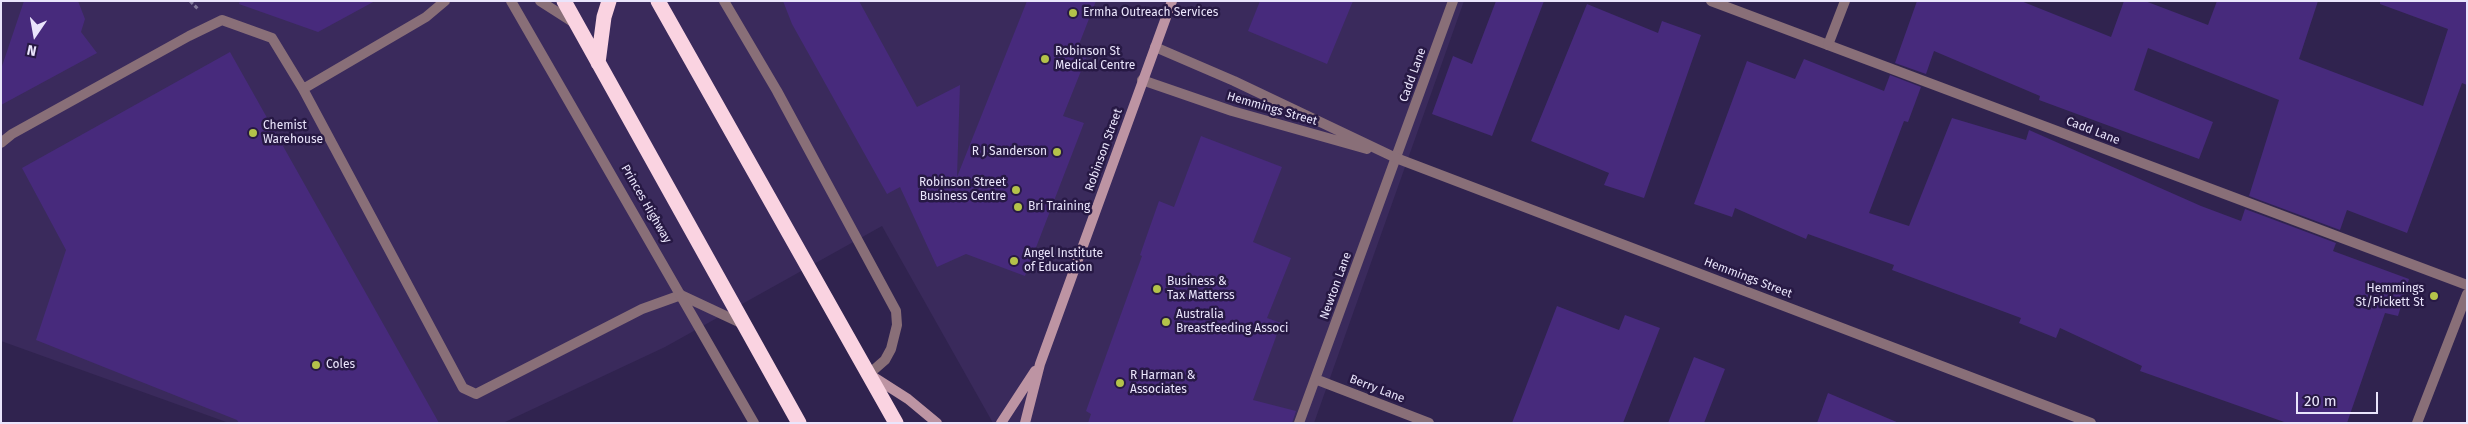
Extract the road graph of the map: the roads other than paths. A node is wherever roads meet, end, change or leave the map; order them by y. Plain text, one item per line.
1 (445, 1) edge
2 (511, 1) edge
3 (540, 1) edge
4 (564, 1) edge
5 (609, 1) edge
6 (658, 1) edge
7 (724, 1) edge
8 (1172, 1) edge
9 (1453, 1) edge
10 (1711, 1) edge
11 (1845, 1) edge
12 (577, 25) junction
13 (1828, 45) junction
14 (1155, 47) junction
15 (598, 63) junction
16 (1142, 80) junction
17 (303, 89) junction
18 (1, 143) edge
19 (1396, 158) junction
20 (2467, 285) edge
21 (2467, 294) edge
22 (681, 295) junction
23 (744, 324) junction
24 (1040, 364) junction
25 (869, 374) junction
26 (1315, 379) junction
27 (886, 405) junction
28 (754, 423) edge
29 (799, 423) edge
30 (883, 423) edge
31 (896, 423) edge
32 (937, 423) edge
33 (1001, 423) edge
34 (1025, 423) edge
35 (1299, 423) edge
36 (1429, 423) edge
37 (2091, 423) edge
38 (2417, 423) edge

1 - 17 street
2 - 22 street, Princes Highway
3 - 12 street
4 - 12 highway
5 - 15 highway
6 - 25 highway
7 - 25 street
8 - 14 street, Robinson Street
9 - 19 street, Cadd Lane
10 - 13 street, Cadd Lane
11 - 13 street
12 - 15 highway
13 - 20 street, Cadd Lane
14 - 16 street, Robinson Street
14 - 19 street, Hemmings Street
15 - 23 highway
16 - 19 street, Hemmings Street
16 - 24 street, Robinson Street
17 - 18 street
17 - 22 street
19 - 26 street, Newton Lane
19 - 37 street, Hemmings Street
21 - 38 street
22 - 23 street
22 - 28 street, Princes Highway
23 - 29 highway
24 - 33 street, Robinson Street
24 - 34 street, Robinson Street
25 - 27 highway
25 - 32 street
26 - 35 street, Newton Lane
26 - 36 street, Berry Lane
27 - 30 highway
27 - 31 highway

